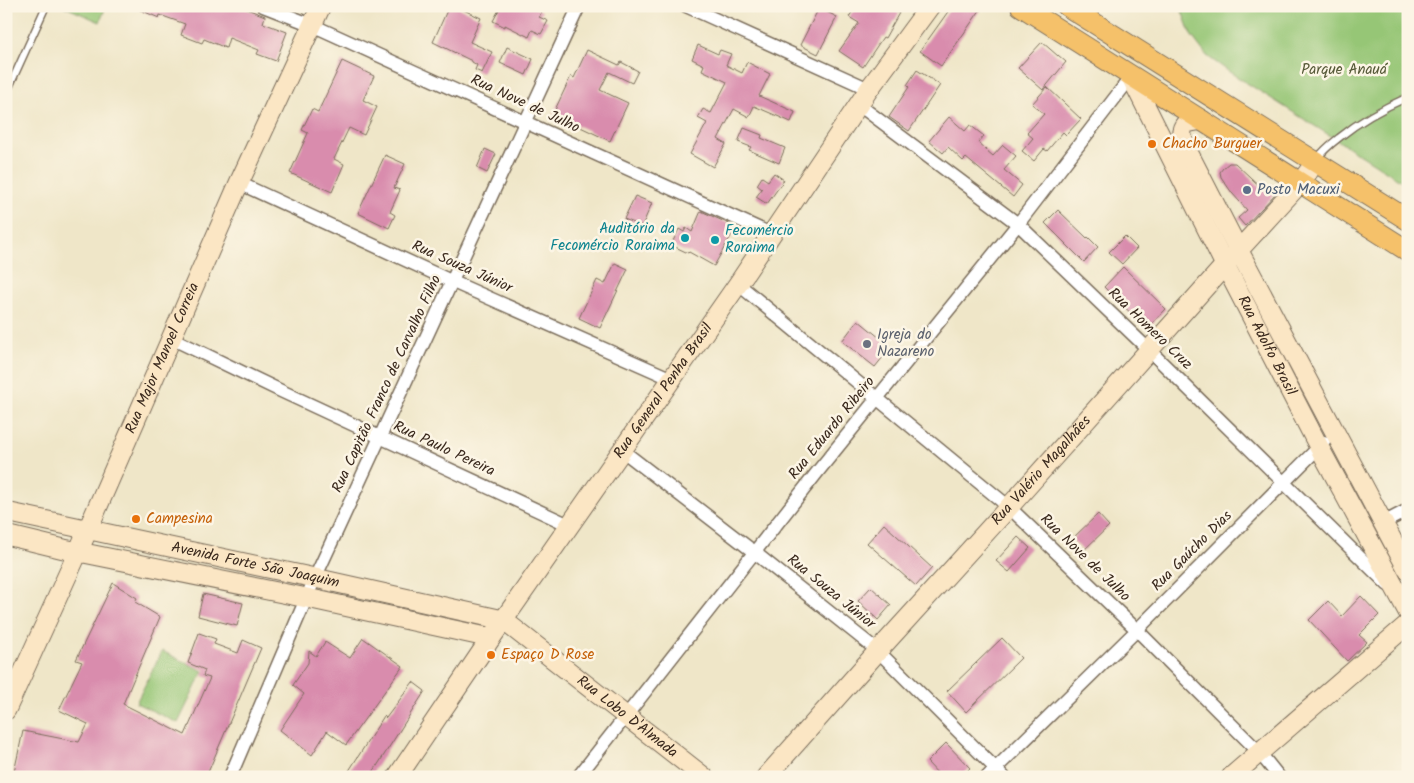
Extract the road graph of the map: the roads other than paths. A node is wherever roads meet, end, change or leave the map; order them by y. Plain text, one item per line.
1 (46, 6) edge
2 (263, 6) edge
3 (321, 6) edge
4 (579, 6) edge
5 (686, 6) edge
6 (930, 6) edge
7 (1020, 6) edge
8 (1067, 6) edge
9 (312, 25) junction
10 (1132, 77) junction
11 (9, 80) edge
12 (6, 94) edge
13 (864, 97) junction
14 (1408, 97) edge
15 (1202, 120) junction
16 (526, 122) junction
17 (1316, 162) junction
18 (1300, 182) junction
19 (239, 183) junction
20 (1408, 220) edge
21 (1018, 224) junction
22 (771, 234) junction
23 (1408, 250) edge
24 (1238, 251) junction
25 (1225, 265) junction
26 (453, 282) junction
27 (738, 284) junction
28 (171, 338) junction
29 (1150, 350) junction
30 (672, 379) junction
31 (877, 399) junction
32 (1335, 432) junction
33 (381, 438) junction
34 (1319, 447) junction
35 (623, 451) junction
36 (1283, 482) junction
37 (1009, 507) junction
38 (1408, 510) edge
39 (6, 512) edge
40 (1383, 523) junction
41 (569, 525) junction
42 (88, 529) junction
43 (6, 535) edge
44 (78, 552) junction
45 (754, 552) junction
46 (1408, 570) edge
47 (316, 578) junction
48 (307, 598) junction
49 (1404, 604) edge
50 (503, 620) junction
51 (1408, 624) edge
52 (1137, 630) junction
53 (491, 638) junction
54 (878, 650) junction
55 (6, 710) edge
56 (626, 716) junction
57 (1259, 752) junction
58 (996, 774) edge
59 (230, 777) edge
60 (397, 777) edge
61 (578, 777) edge
62 (704, 777) edge
63 (766, 777) edge
64 (1230, 777) edge
65 (1279, 777) edge

1 - 11 lane
2 - 9 street, Rua Nove de Julho
3 - 9 street, Rua Major Manoel Correia
4 - 16 street, Rua Capitão Franco de Carvalho Filho
5 - 13 street, Rua Homero Cruz
6 - 13 street, Rua General Penha Brasil
7 - 10 main road
8 - 17 main road
9 - 16 street, Rua Nove de Julho
9 - 19 street, Rua Major Manoel Correia
10 - 15 main road
10 - 21 street, Rua Eduardo Ribeiro
10 - 25 street, Rua Adolfo Brasil
11 - 12 lane
13 - 21 street, Rua Homero Cruz
13 - 22 street, Rua General Penha Brasil
14 - 17 lane
15 - 18 main road
15 - 24 street, Rua Adolfo Brasil
16 - 22 street, Rua Nove de Julho
16 - 26 street, Rua Capitão Franco de Carvalho Filho
17 - 18 street, Rua Valério Magalhães
17 - 20 main road
18 - 23 main road
18 - 24 street, Rua Valério Magalhães
19 - 26 street, Rua Souza Júnior
19 - 28 street, Rua Major Manoel Correia
21 - 29 street, Rua Homero Cruz
21 - 31 street, Rua Eduardo Ribeiro
22 - 27 street, Rua General Penha Brasil
24 - 25 street, Rua Valério Magalhães
24 - 32 street, Rua Adolfo Brasil
25 - 29 street, Rua Valério Magalhães
25 - 34 street, Rua Adolfo Brasil
26 - 30 street, Rua Souza Júnior
26 - 33 street, Rua Capitão Franco de Carvalho Filho
27 - 30 street, Rua General Penha Brasil
27 - 31 street, Rua Nove de Julho
28 - 33 street, Rua Paulo Pereira
28 - 42 street, Rua Major Manoel Correia
29 - 36 street, Rua Homero Cruz
29 - 37 street, Rua Valério Magalhães
30 - 35 street, Rua General Penha Brasil
31 - 37 street, Rua Nove de Julho
31 - 45 street, Rua Eduardo Ribeiro
32 - 34 street, Rua Gaúcho Dias
32 - 40 street, Rua Adolfo Brasil
33 - 41 street, Rua Paulo Pereira
33 - 47 street, Rua Capitão Franco de Carvalho Filho
34 - 36 street, Rua Gaúcho Dias
34 - 49 street, Rua Adolfo Brasil
35 - 41 street, Rua General Penha Brasil
35 - 45 street, Rua Souza Júnior
36 - 49 street, Rua Homero Cruz
36 - 52 street, Rua Gaúcho Dias
37 - 52 street, Rua Nove de Julho
37 - 54 street, Rua Valério Magalhães
38 - 40 street
39 - 42 street, Avenida Forte São Joaquim
40 - 46 street, Rua Adolfo Brasil
41 - 50 street, Rua General Penha Brasil
42 - 44 street, Rua Major Manoel Correia
42 - 47 street, Avenida Forte São Joaquim
43 - 44 street, Avenida Forte São Joaquim
44 - 48 street, Avenida Forte São Joaquim
44 - 55 street, Rua Major Manoel Correia
45 - 54 street, Rua Souza Júnior
45 - 56 street, Rua Eduardo Ribeiro
47 - 48 street, Rua Capitão Franco de Carvalho Filho
47 - 50 street, Avenida Forte São Joaquim
48 - 53 street, Avenida Forte São Joaquim
48 - 59 street, Rua Capitão Franco de Carvalho Filho
50 - 53 street, Rua General Penha Brasil
50 - 56 street, Rua Lobo D'Almada
51 - 57 street
52 - 57 street, Rua Nove de Julho
52 - 58 street, Rua Gaúcho Dias
53 - 60 street, Rua General Penha Brasil
54 - 58 street, Rua Souza Júnior
54 - 63 street, Rua Valério Magalhães
56 - 61 street, Rua Eduardo Ribeiro
56 - 62 street, Rua Lobo D'Almada
57 - 64 street
57 - 65 street, Rua Nove de Julho

